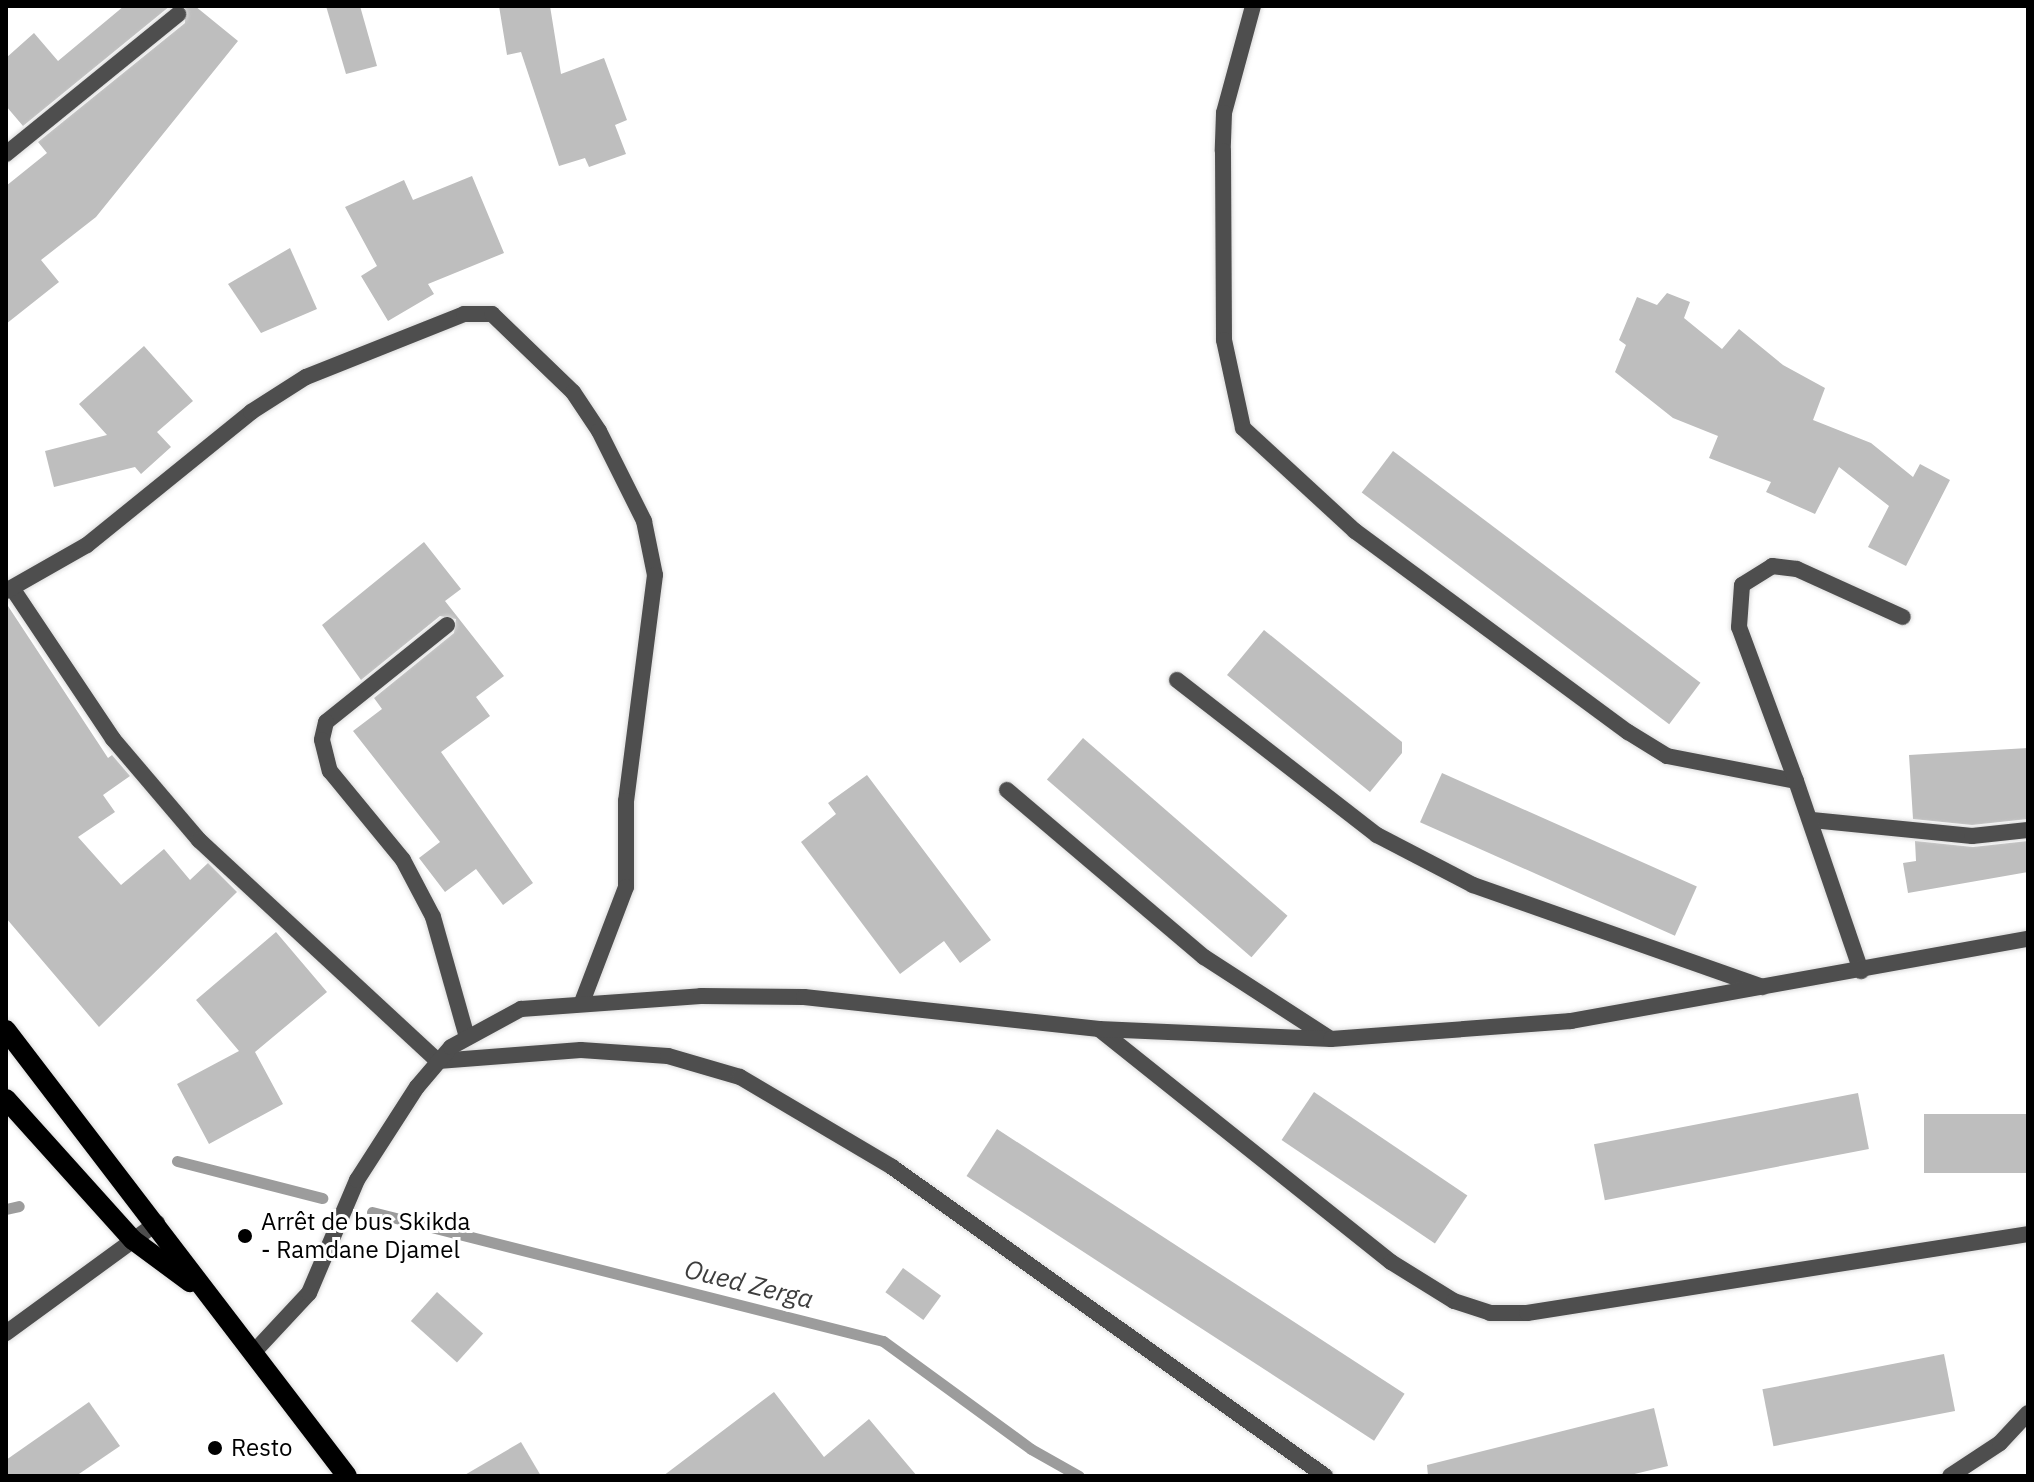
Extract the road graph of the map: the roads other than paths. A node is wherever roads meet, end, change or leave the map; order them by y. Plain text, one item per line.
1 (1253, 6) edge
2 (178, 14) dead end
3 (6, 154) edge
4 (9, 589) edge
5 (1903, 617) dead end
6 (447, 625) dead end
7 (1177, 680) dead end
8 (1796, 781) junction
9 (1007, 790) dead end
10 (1812, 820) junction
11 (2028, 830) edge
12 (2028, 939) edge
13 (1861, 971) junction
14 (1768, 989) junction
15 (582, 1002) junction
16 (1099, 1029) junction
17 (6, 1030) edge
18 (467, 1037) junction
19 (1331, 1039) junction
20 (438, 1061) junction
21 (6, 1099) edge
22 (157, 1223) junction
23 (2028, 1234) edge
24 (133, 1240) junction
25 (200, 1289) junction
26 (6, 1333) edge
27 (253, 1353) junction
28 (2028, 1413) edge
29 (347, 1476) edge
30 (1325, 1476) edge
31 (1950, 1476) edge

1 - 8 street
2 - 3 street
4 - 15 street
4 - 20 street
5 - 8 street
6 - 18 street
7 - 14 street
8 - 10 street
9 - 19 street
10 - 11 street
10 - 13 street
12 - 13 street
13 - 14 street
14 - 19 street
15 - 16 street
15 - 18 street
16 - 19 street
16 - 23 street
17 - 22 main road
18 - 20 street
20 - 27 street
20 - 30 street
21 - 24 main road
22 - 24 street
22 - 25 main road
24 - 25 main road
24 - 26 street
25 - 27 main road
27 - 29 main road
28 - 31 street

